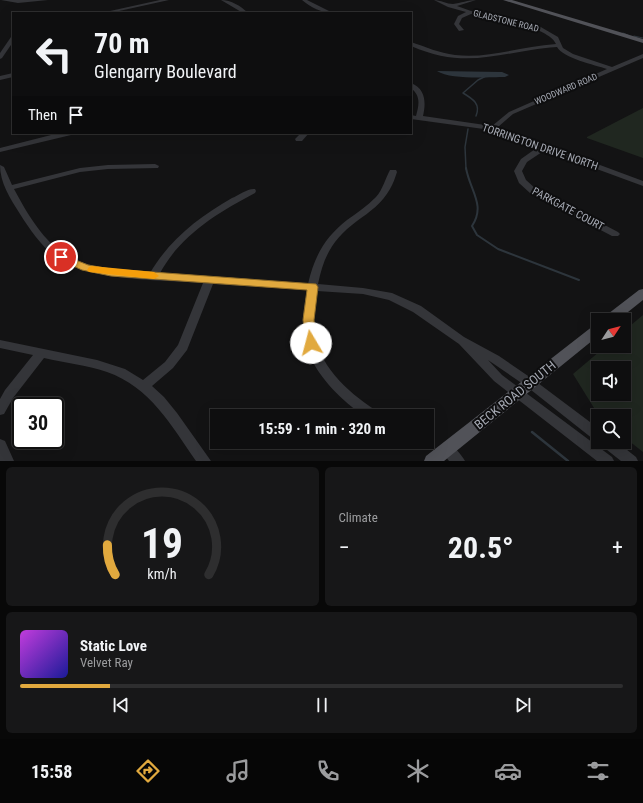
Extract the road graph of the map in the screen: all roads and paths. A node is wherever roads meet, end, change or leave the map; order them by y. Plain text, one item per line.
1 (4, 0) edge
2 (46, 0) edge
3 (167, 0) edge
4 (223, 0) edge
5 (304, 0) edge
6 (436, 0) edge
7 (474, 0) edge
8 (506, 0) edge
9 (465, 1) edge
10 (450, 6) junction
11 (108, 12) edge
12 (245, 12) edge
13 (328, 12) edge
14 (470, 12) junction
15 (461, 30) dead end
16 (12, 39) edge
17 (643, 40) edge
18 (412, 44) edge
19 (559, 45) junction
20 (12, 50) edge
21 (4, 51) junction
22 (643, 56) edge
23 (0, 57) edge
24 (612, 69) junction
25 (12, 75) edge
26 (0, 78) edge
27 (412, 86) edge
28 (412, 117) edge
29 (419, 118) junction
30 (493, 128) junction
31 (64, 134) edge
32 (544, 147) junction
33 (0, 150) edge
34 (155, 166) dead end
35 (0, 167) edge
36 (393, 172) dead end
37 (643, 184) edge
38 (9, 188) junction
39 (252, 191) dead end
40 (615, 234) dead end
41 (153, 276) junction
42 (210, 280) junction
43 (312, 287) junction
44 (643, 293) edge
45 (618, 313) edge
46 (591, 335) edge
47 (460, 340) junction
48 (0, 344) edge
49 (41, 353) junction
50 (530, 383) junction
51 (144, 386) junction
52 (518, 393) junction
53 (364, 409) edge
54 (0, 410) edge
55 (591, 430) edge
56 (0, 445) edge
57 (447, 449) junction
58 (616, 449) edge
59 (7, 461) edge
60 (204, 461) edge
61 (432, 461) edge
62 (458, 461) edge
63 (607, 461) edge
64 (631, 461) edge

1 - 2 street
3 - 11 street
4 - 12 street
5 - 13 street
6 - 10 street, GLADSTONE ROAD
7 - 9 street
8 - 17 main road
9 - 10 street
10 - 14 street, GLADSTONE ROAD
14 - 15 street
14 - 19 street, GLADSTONE ROAD
16 - 21 street
18 - 19 street
19 - 24 street, GLADSTONE ROAD
20 - 21 street
21 - 23 street
22 - 24 street, WOODWARD ROAD
24 - 30 street, WOODWARD ROAD
25 - 26 street
27 - 29 street
28 - 29 street, TORRINGTON DRIVE NORTH
29 - 30 street, TORRINGTON DRIVE NORTH
30 - 32 street, TORRINGTON DRIVE NORTH
31 - 33 street
32 - 37 street, TORRINGTON DRIVE NORTH
32 - 40 street, PARKGATE COURT
34 - 38 street
35 - 38 street
36 - 43 street
38 - 41 street
39 - 41 street
41 - 42 street
42 - 43 street
42 - 51 street
43 - 47 street
43 - 53 street
44 - 45 main road
46 - 50 main road, BECK ROAD SOUTH
47 - 50 street
47 - 52 street
48 - 49 street
49 - 51 street
49 - 54 street
50 - 52 main road, BECK ROAD SOUTH
50 - 55 street
51 - 60 street
52 - 57 main road, BECK ROAD SOUTH
52 - 63 street
56 - 59 street
57 - 61 main road, BECK ROAD SOUTH
57 - 62 street
58 - 64 street

